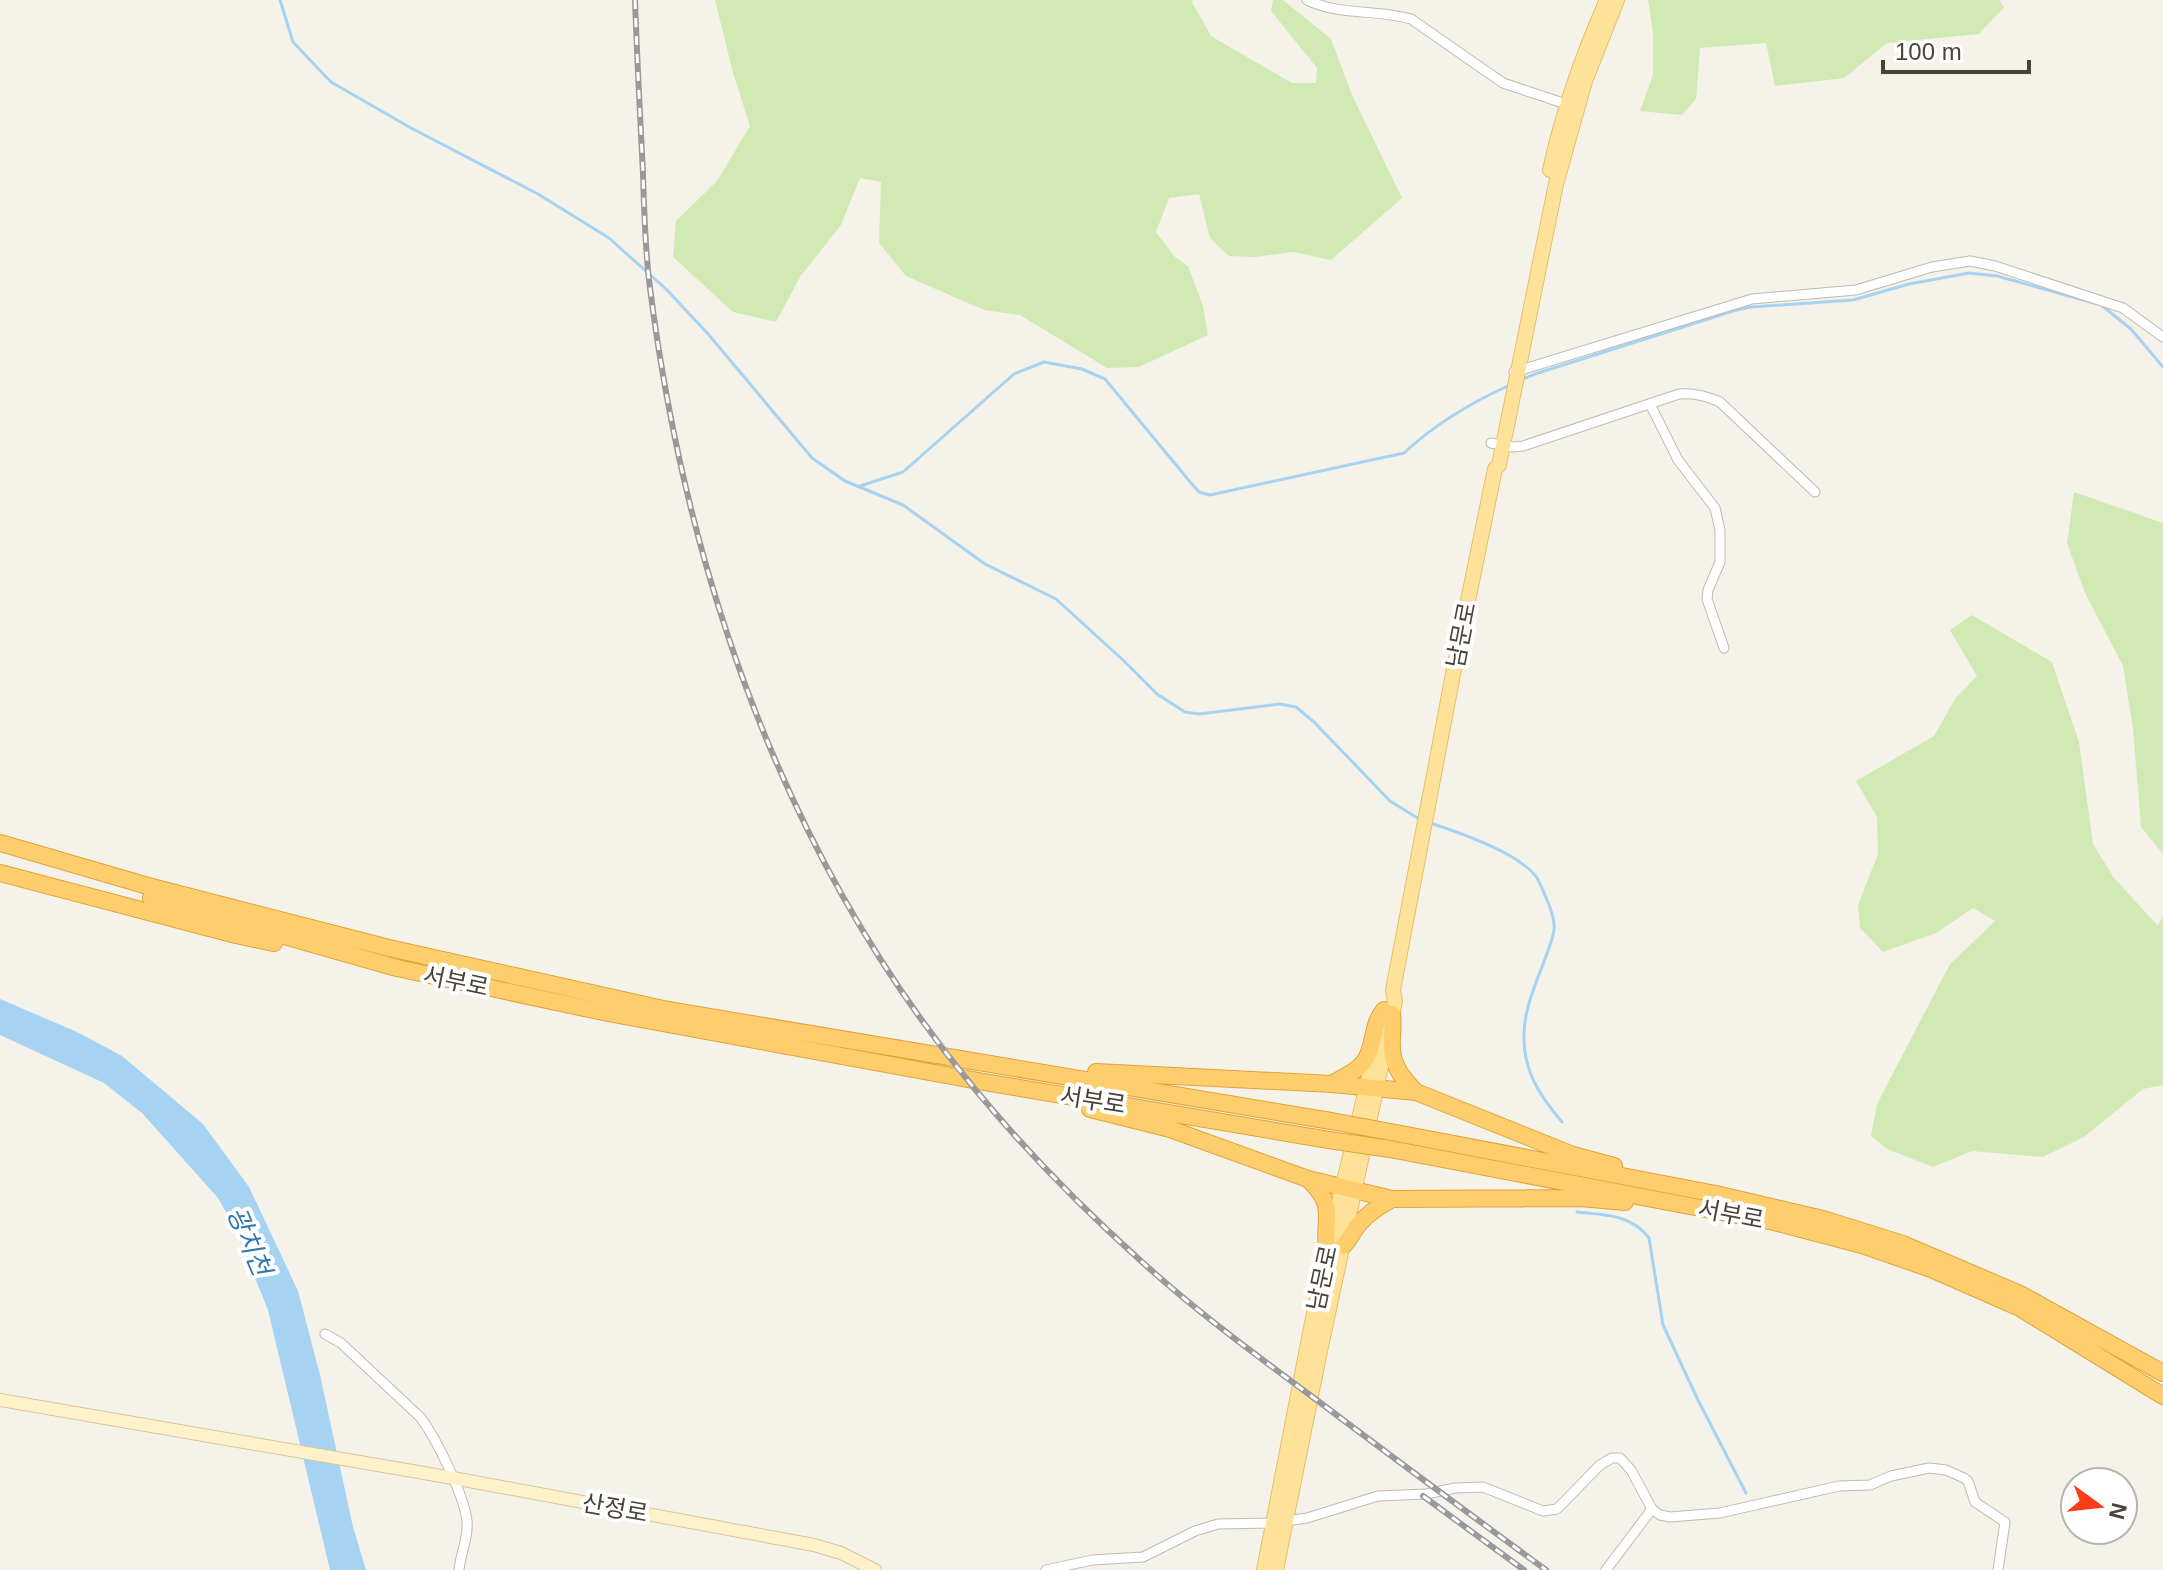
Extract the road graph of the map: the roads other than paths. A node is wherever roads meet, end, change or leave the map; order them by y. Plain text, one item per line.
1 (1307, 0) edge
2 (1607, 0) edge
3 (1617, 0) edge
4 (1572, 105) junction
5 (2163, 337) edge
6 (1513, 381) junction
7 (1650, 404) junction
8 (1497, 444) junction
9 (1815, 492) dead end
10 (1724, 648) dead end
11 (1, 836) edge
12 (0, 854) edge
13 (0, 873) edge
14 (397, 968) junction
15 (1388, 1012) junction
16 (986, 1063) junction
17 (984, 1082) junction
18 (1332, 1084) junction
19 (1372, 1089) junction
20 (1416, 1092) junction
21 (1393, 1141) junction
22 (1308, 1179) junction
23 (1349, 1189) junction
24 (1392, 1199) junction
25 (1715, 1203) junction
26 (1335, 1249) junction
27 (325, 1334) dead end
28 (2163, 1373) edge
29 (2163, 1396) edge
30 (0, 1400) edge
31 (453, 1478) junction
32 (1652, 1509) junction
33 (1279, 1522) junction
34 (459, 1570) edge
35 (875, 1570) edge
36 (1046, 1570) edge
37 (1264, 1570) edge
38 (1276, 1570) edge
39 (1606, 1570) edge
40 (1998, 1570) edge

1 - 4 street
2 - 4 main road, 남문로
3 - 4 main road, 남문로
4 - 6 main road, 남문로
5 - 6 street
6 - 8 main road, 남문로
7 - 8 street
7 - 9 street
7 - 10 street
8 - 15 main road, 남문로
11 - 16 highway, 서부로
12 - 14 highway, 서부로
13 - 14 highway
14 - 17 highway, 서부로
15 - 18 highway
15 - 19 main road, 남문로
15 - 20 highway
16 - 18 highway
16 - 21 highway, 서부로, bridge
17 - 21 highway, 서부로, bridge
17 - 22 highway
18 - 19 highway
19 - 20 highway
19 - 23 main road, 남문로
20 - 25 highway
21 - 25 highway, 서부로
22 - 23 highway
22 - 26 highway
23 - 24 highway
23 - 26 main road, 남문로
24 - 25 highway
24 - 26 highway
25 - 28 highway, 서부로
25 - 29 highway, 서부로
26 - 33 main road, 남문로
27 - 31 street
30 - 31 street, 산정로
31 - 34 street
31 - 35 street, 산정로
32 - 33 street
32 - 39 street
32 - 40 street
33 - 36 street
33 - 37 main road, 남문로
33 - 38 main road, 남문로

